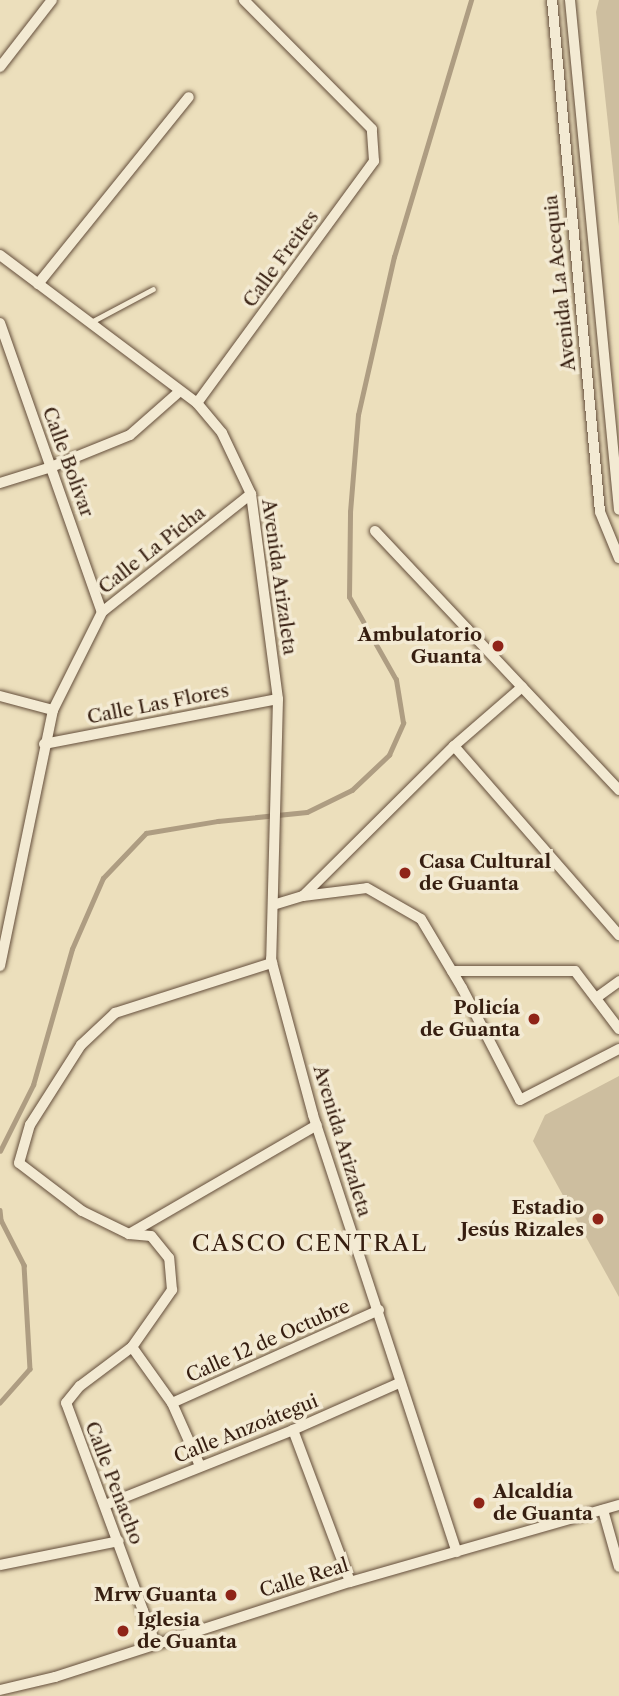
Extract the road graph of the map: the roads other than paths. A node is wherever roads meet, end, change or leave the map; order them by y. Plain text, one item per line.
1 (52, 0) edge
2 (244, 0) edge
3 (552, 0) edge
4 (570, 0) edge
5 (0, 67) edge
6 (189, 97) dead end
7 (0, 255) edge
8 (38, 284) junction
9 (153, 289) dead end
10 (0, 323) edge
11 (89, 323) junction
12 (179, 392) junction
13 (197, 403) junction
14 (51, 467) junction
15 (0, 483) edge
16 (251, 494) junction
17 (619, 510) edge
18 (375, 531) dead end
19 (619, 558) edge
20 (103, 612) junction
21 (522, 687) junction
22 (0, 696) edge
23 (278, 699) junction
24 (53, 710) junction
25 (44, 744) junction
26 (454, 746) junction
27 (619, 790) edge
28 (303, 896) junction
29 (273, 905) junction
30 (619, 934) edge
31 (272, 962) junction
32 (0, 966) edge
33 (452, 971) junction
34 (619, 981) edge
35 (596, 998) junction
36 (619, 1029) edge
37 (619, 1049) edge
38 (317, 1125) junction
39 (129, 1234) junction
40 (379, 1310) junction
41 (132, 1346) junction
42 (399, 1383) junction
43 (172, 1403) junction
44 (293, 1430) junction
45 (200, 1466) junction
46 (105, 1505) junction
47 (619, 1505) edge
48 (603, 1510) junction
49 (119, 1541) junction
50 (457, 1552) junction
51 (0, 1564) edge
52 (619, 1567) edge
53 (350, 1582) junction
54 (155, 1643) junction
55 (0, 1690) edge

1 - 5 street
2 - 13 street, Calle Freites
3 - 19 street, Avenida La Acequia
4 - 17 street, Avenida La Acequia
6 - 8 street
7 - 8 street, Avenida Arizaleta
8 - 11 street, Avenida Arizaleta
9 - 11 lane
10 - 14 street, Calle Bolívar
11 - 12 street, Avenida Arizaleta
12 - 13 street, Avenida Arizaleta
12 - 14 street
13 - 16 street, Avenida Arizaleta
14 - 15 street
14 - 20 street, Calle Bolívar
16 - 20 street, Calle La Picha
16 - 23 street, Avenida Arizaleta
18 - 21 street
20 - 24 street, Calle La Picha
21 - 26 street
21 - 27 street
22 - 24 street
23 - 25 street, Calle Las Flores
23 - 29 street, Avenida Arizaleta
24 - 25 street, Calle La Picha
25 - 32 street, Calle La Picha
26 - 28 street
26 - 30 street
28 - 29 street
28 - 33 street
29 - 31 street, Avenida Arizaleta
31 - 38 street, Avenida Arizaleta
31 - 39 street, Calle Penacho
33 - 35 street
33 - 37 street
34 - 35 street
35 - 36 street
38 - 39 street
38 - 40 street, Avenida Arizaleta
39 - 41 street, Calle Penacho
40 - 42 street, Avenida Arizaleta
40 - 43 street, Calle 12 de Octubre
41 - 43 street
41 - 46 street, Calle Penacho
42 - 44 street, Calle Anzoátegui
42 - 50 street, Avenida Arizaleta
43 - 45 street
44 - 45 street, Calle Anzoátegui
44 - 53 street
45 - 46 street, Calle Anzoátegui
46 - 49 street, Calle Penacho
47 - 48 street, Calle Real
48 - 50 street, Calle Real
48 - 52 street
49 - 51 street
49 - 54 street, Calle Penacho
50 - 53 street, Calle Real
53 - 54 street, Calle Real
54 - 55 street, Calle Real

